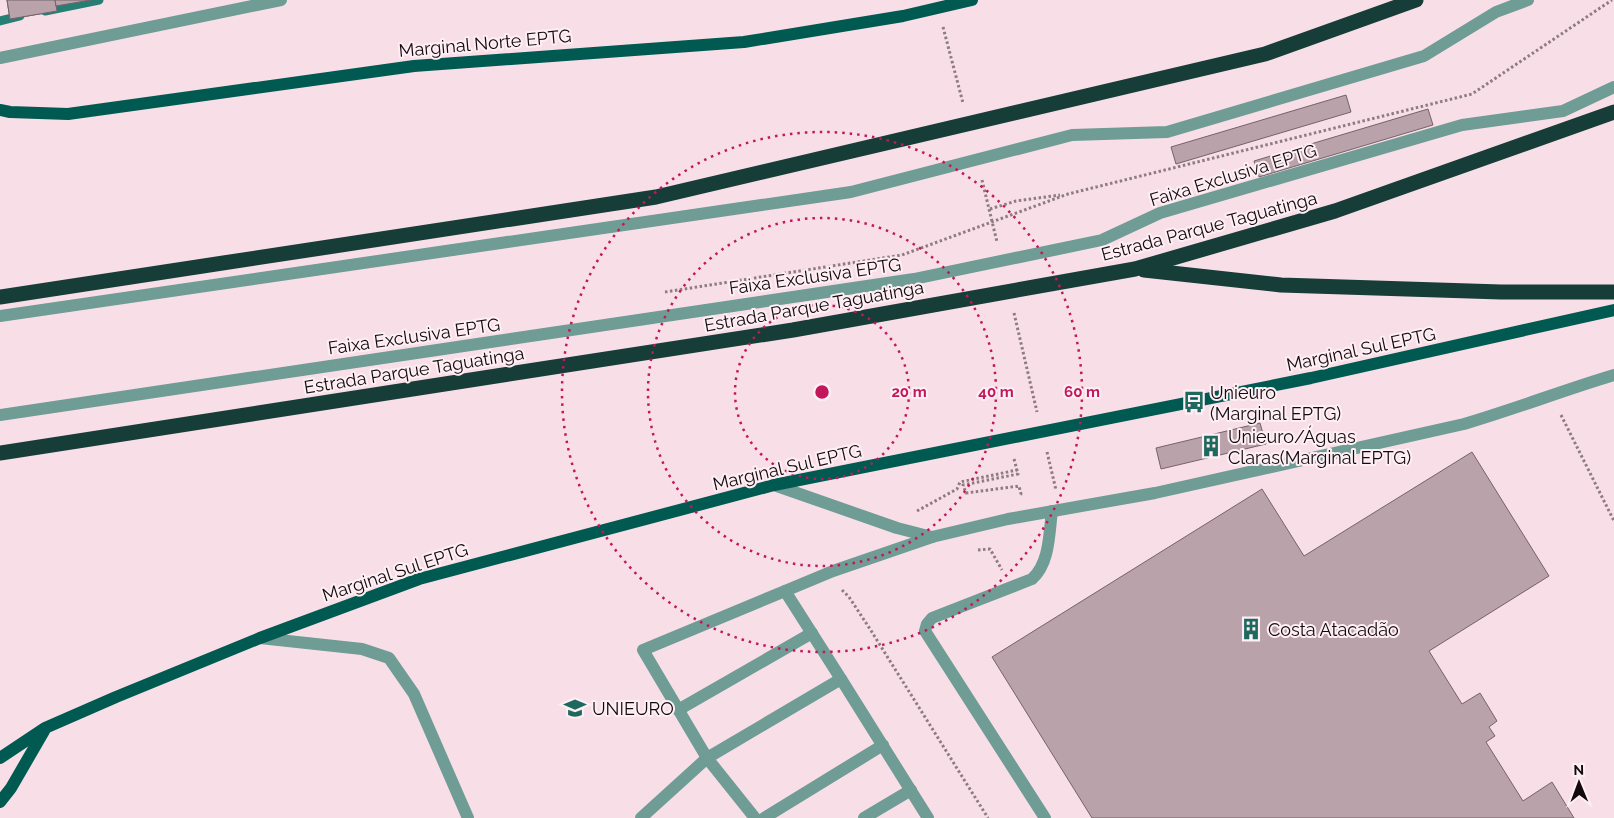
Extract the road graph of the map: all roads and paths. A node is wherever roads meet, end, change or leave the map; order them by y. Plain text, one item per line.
1 (281, 0) edge
2 (972, 0) edge
3 (1416, 0) edge
4 (1528, 0) edge
5 (1612, 0) edge
6 (0, 58) edge
7 (1614, 87) edge
8 (0, 110) edge
9 (1614, 112) edge
10 (1068, 194) junction
11 (990, 209) dead end
12 (1135, 269) junction
13 (1614, 292) edge
14 (657, 294) dead end
15 (0, 298) edge
16 (1614, 310) edge
17 (0, 316) edge
18 (1614, 375) edge
19 (1551, 394) junction
20 (0, 415) edge
21 (1009, 438) junction
22 (0, 453) edge
23 (1017, 470) junction
24 (774, 485) junction
25 (1012, 496) dead end
26 (1052, 511) junction
27 (1614, 521) edge
28 (897, 528) junction
29 (932, 537) junction
30 (972, 550) dead end
31 (833, 571) junction
32 (1011, 587) junction
33 (850, 588) dead end
34 (785, 591) junction
35 (843, 591) junction
36 (812, 634) junction
37 (260, 638) junction
38 (841, 678) junction
39 (678, 710) junction
40 (45, 728) junction
41 (882, 745) junction
42 (0, 758) edge
43 (707, 758) junction
44 (911, 790) junction
45 (0, 802) edge
46 (468, 818) edge
47 (641, 818) edge
48 (755, 818) edge
49 (764, 818) edge
50 (864, 818) edge
51 (928, 818) edge
52 (988, 818) edge
53 (1045, 818) edge

1 - 6 street
2 - 8 main road, Marginal Norte EPTG
3 - 15 highway
4 - 17 street
5 - 10 path
7 - 20 street, Faixa Exclusiva EPTG
9 - 12 highway, Estrada Parque Taguatinga
10 - 11 path
10 - 14 path
12 - 13 highway
12 - 22 highway, Estrada Parque Taguatinga
16 - 21 main road, Marginal Sul EPTG
18 - 19 street
19 - 26 street
19 - 27 path
21 - 23 path
21 - 24 main road, Marginal Sul EPTG
23 - 25 path
23 - 28 path
24 - 28 street
24 - 37 main road, Marginal Sul EPTG
26 - 29 street
26 - 32 street
28 - 29 street
29 - 31 street
30 - 32 path
31 - 34 street
31 - 35 path
32 - 53 street
33 - 35 path
34 - 36 street
34 - 39 street
35 - 52 path
36 - 38 street
36 - 39 street
37 - 40 main road, Marginal Sul EPTG
37 - 46 street
38 - 41 street
38 - 43 street
39 - 43 street
40 - 42 main road, Marginal Sul EPTG
40 - 45 main road
41 - 44 street
41 - 49 street
43 - 47 street
43 - 48 street
44 - 50 street
44 - 51 street

